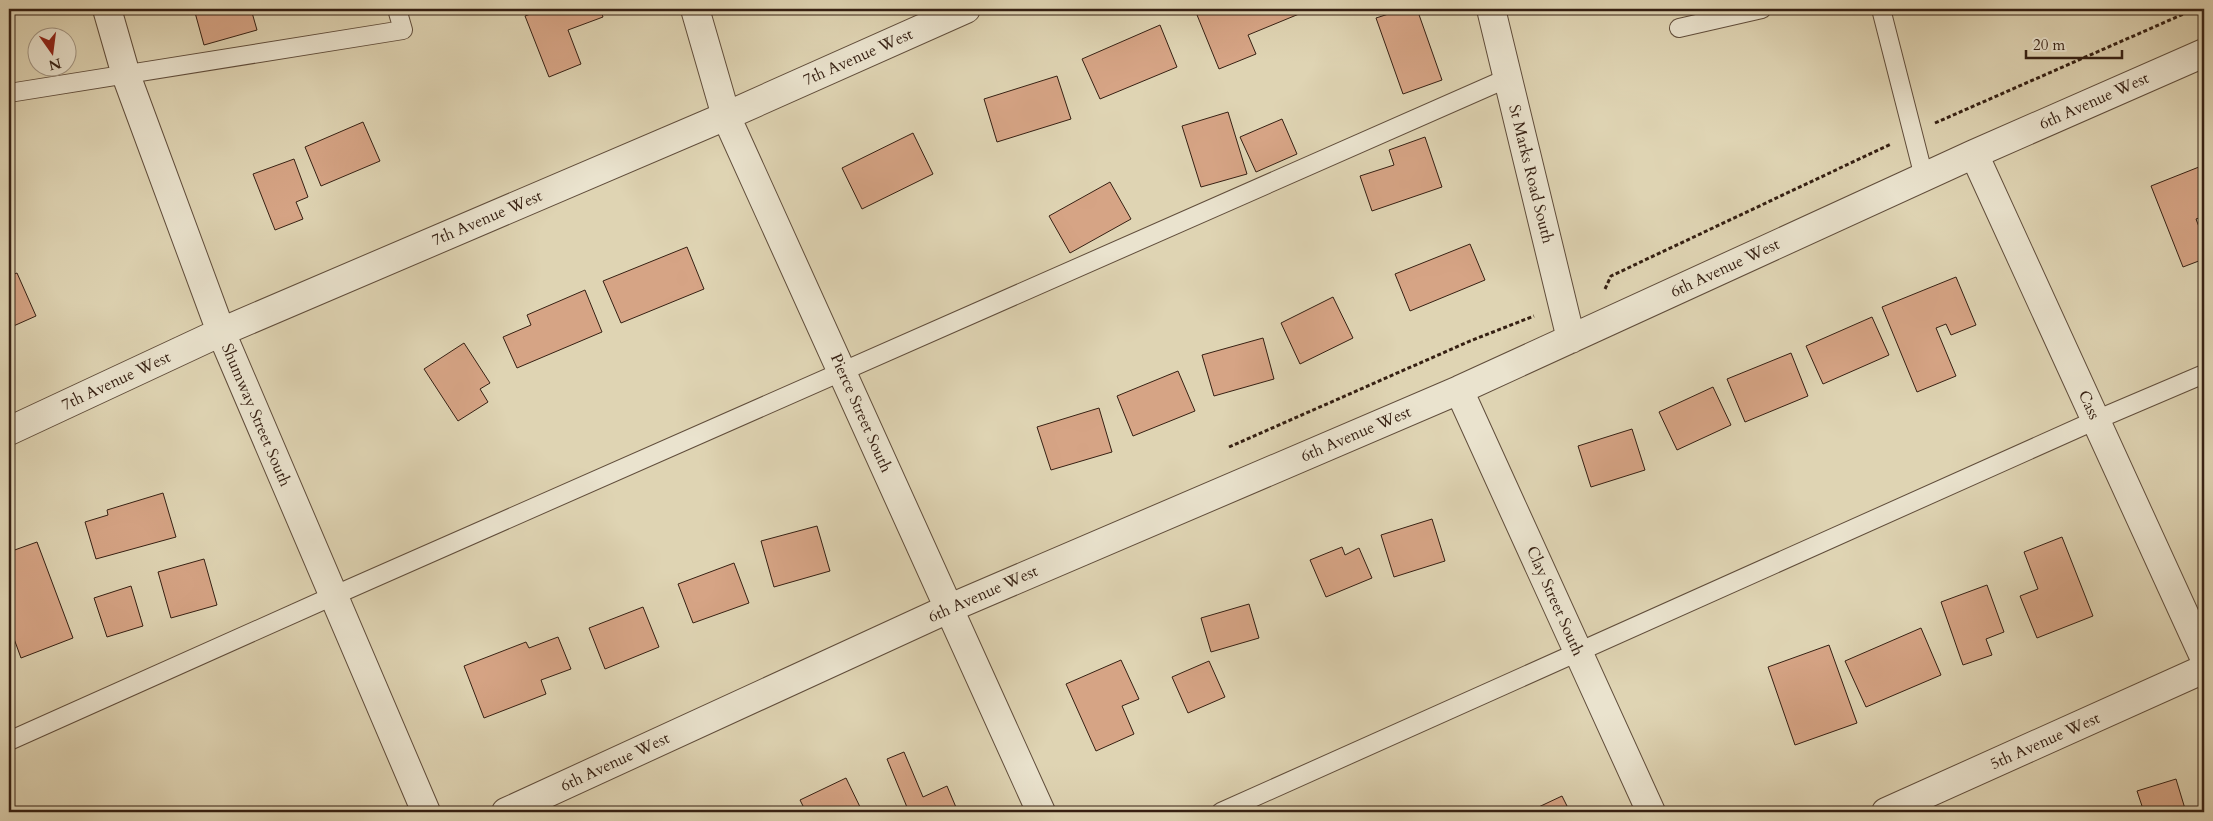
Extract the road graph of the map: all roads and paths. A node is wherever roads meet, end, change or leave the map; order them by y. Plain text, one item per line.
1 (107, 9) edge
2 (397, 9) edge
3 (695, 9) edge
4 (966, 9) edge
5 (1491, 9) edge
6 (1762, 9) edge
7 (1881, 9) edge
8 (2195, 9) edge
9 (1679, 28) dead end
10 (2204, 53) edge
11 (126, 75) junction
12 (1508, 78) junction
13 (9, 93) edge
14 (726, 116) junction
15 (1913, 134) junction
16 (1974, 154) junction
17 (1924, 177) junction
18 (1564, 311) junction
19 (221, 332) junction
20 (1571, 339) junction
21 (843, 372) junction
22 (2204, 374) edge
23 (1459, 390) junction
24 (2096, 420) junction
25 (9, 431) edge
26 (1230, 447) dead end
27 (333, 596) junction
28 (950, 608) junction
29 (1579, 653) junction
30 (2204, 656) edge
31 (2204, 669) edge
32 (9, 741) edge
33 (426, 812) edge
34 (506, 812) edge
35 (1041, 812) edge
36 (1221, 812) edge
37 (1651, 812) edge
38 (1886, 812) edge

1 - 11 street, Shumway Street South
2 - 11 lane
3 - 14 street, Pierce Street South
4 - 14 street, 7th Avenue West
5 - 12 street, St Marks Road South
6 - 9 lane
7 - 15 lane
8 - 15 path
10 - 16 street, 6th Avenue West
11 - 13 lane
11 - 19 street, Shumway Street South
12 - 18 street, St Marks Road South
12 - 21 lane
14 - 19 street, 7th Avenue West
14 - 21 street, Pierce Street South
15 - 17 lane
15 - 18 path
16 - 17 street, 6th Avenue West
16 - 24 street, Cass
17 - 20 street, 6th Avenue West
18 - 20 street, St Marks Road South
18 - 26 path
19 - 25 street, 7th Avenue West
19 - 27 street, Shumway Street South
20 - 23 street, 6th Avenue West
21 - 27 lane
21 - 28 street, Pierce Street South
22 - 24 lane
23 - 28 street, 6th Avenue West
23 - 29 street, Clay Street South
24 - 29 lane
24 - 30 street, Cass
27 - 32 lane
27 - 33 street, Shumway Street South
28 - 34 street, 6th Avenue West
28 - 35 street, Pierce Street South
29 - 36 lane
29 - 37 street, Clay Street South
31 - 38 street, 5th Avenue West

